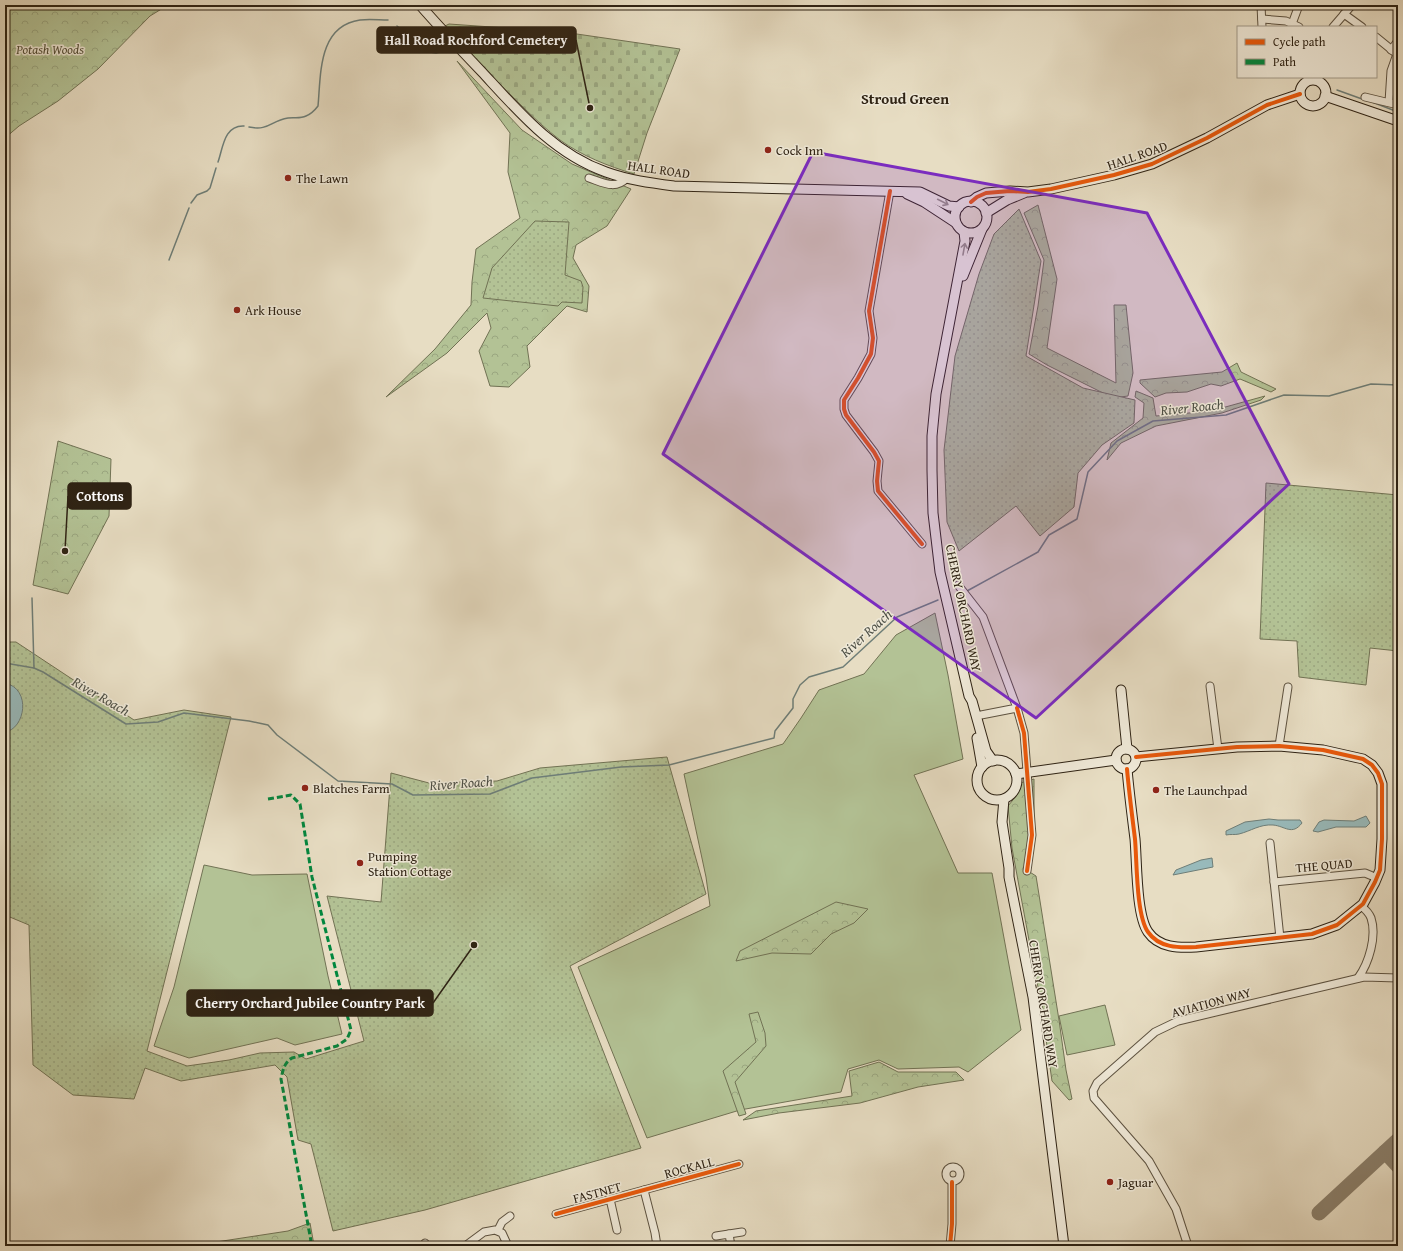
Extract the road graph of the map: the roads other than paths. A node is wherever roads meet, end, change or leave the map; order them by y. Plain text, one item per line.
1 (420, 5) edge
2 (1261, 5) edge
3 (1299, 5) edge
4 (1352, 5) edge
5 (1344, 14) junction
6 (1262, 19) junction
7 (1295, 25) edge
8 (1262, 26) edge
9 (1334, 26) edge
10 (1361, 26) edge
11 (1377, 38) edge
12 (1398, 41) edge
13 (1395, 53) edge
14 (1316, 79) edge
15 (1300, 94) junction
16 (1325, 96) junction
17 (1365, 97) dead end
18 (1389, 102) junction
19 (1398, 105) edge
20 (1398, 121) edge
21 (589, 178) dead end
22 (627, 178) junction
23 (890, 190) junction
24 (1028, 192) junction
25 (971, 202) junction
26 (959, 207) junction
27 (986, 213) junction
28 (956, 223) junction
29 (982, 229) junction
30 (964, 232) junction
31 (952, 312) junction
32 (922, 544) dead end
33 (958, 585) dead end
34 (1210, 686) dead end
35 (1288, 687) dead end
36 (1121, 690) dead end
37 (969, 696) junction
38 (1017, 708) junction
39 (976, 716) junction
40 (1279, 746) junction
41 (1127, 749) junction
42 (1218, 749) junction
43 (1136, 757) junction
44 (1116, 760) junction
45 (993, 761) junction
46 (982, 767) junction
47 (1127, 769) junction
48 (1027, 773) junction
49 (1016, 774) junction
50 (1004, 798) junction
51 (994, 799) junction
52 (1270, 843) dead end
53 (1027, 871) dead end
54 (1009, 877) junction
55 (1376, 878) junction
56 (1274, 882) junction
57 (1361, 906) junction
58 (1280, 938) junction
59 (1358, 978) junction
60 (1398, 978) edge
61 (739, 1164) dead end
62 (952, 1182) dead end
63 (644, 1190) junction
64 (610, 1199) junction
65 (556, 1214) dead end
66 (1059, 1214) junction
67 (510, 1216) dead end
68 (498, 1230) junction
69 (618, 1230) dead end
70 (742, 1232) dead end
71 (729, 1234) junction
72 (716, 1236) dead end
73 (465, 1246) edge
74 (508, 1246) edge
75 (657, 1246) edge
76 (731, 1246) edge
77 (950, 1246) edge
78 (1060, 1246) edge
79 (1064, 1246) edge
80 (1188, 1246) edge

1 - 22 main road, HALL ROAD
2 - 6 street
3 - 7 street
4 - 5 street
5 - 9 street
5 - 10 street
6 - 7 street
6 - 8 street
11 - 13 street
12 - 13 street
13 - 18 street
14 - 15 main road
14 - 16 main road
15 - 16 main road
15 - 24 main road, HALL ROAD
16 - 20 main road
17 - 18 street
18 - 19 street
21 - 22 street
22 - 23 main road, HALL ROAD
23 -> 26 main road, HALL ROAD
23 - 28 main road, HALL ROAD
23 - 32 street
24 - 25 main road, HALL ROAD
24 - 27 main road, HALL ROAD
25 - 26 main road
25 - 27 main road
26 - 28 main road
27 - 29 main road
28 - 30 main road
29 - 30 main road
29 - 31 main road, CHERRY ORCHARD WAY
31 -> 30 main road, CHERRY ORCHARD WAY
31 - 37 main road, CHERRY ORCHARD WAY
33 - 38 street
34 - 42 street
35 - 40 street
36 - 41 main road
37 - 39 main road, CHERRY ORCHARD WAY
37 - 46 main road, CHERRY ORCHARD WAY
38 - 39 street
38 - 48 street
39 - 45 main road, CHERRY ORCHARD WAY
40 - 42 main road
40 - 55 main road
41 - 43 main road
41 - 44 main road
42 - 43 main road
43 - 47 main road
44 - 47 main road
44 - 48 main road
45 - 46 main road
45 - 49 main road
46 - 51 main road
47 - 58 main road
48 - 49 main road
48 - 53 street
49 - 50 main road
50 - 51 main road
50 - 54 main road, CHERRY ORCHARD WAY
51 - 54 main road
52 - 56 street
54 - 66 main road, CHERRY ORCHARD WAY
55 - 56 street, THE QUAD
55 - 57 main road
56 - 58 street
57 - 58 main road
57 - 59 street
59 - 60 street, AVIATION WAY
59 - 80 street, AVIATION WAY
61 - 63 street, ROCKALL
62 - 77 street
63 - 64 street, FASTNET
63 - 75 street
64 - 65 street, FASTNET
64 - 69 street, FASTNET
66 - 78 main road, CHERRY ORCHARD WAY
66 - 79 main road, CHERRY ORCHARD WAY
67 - 68 street
68 - 73 street
68 - 74 street
70 - 71 street
71 - 72 street
71 - 76 street

